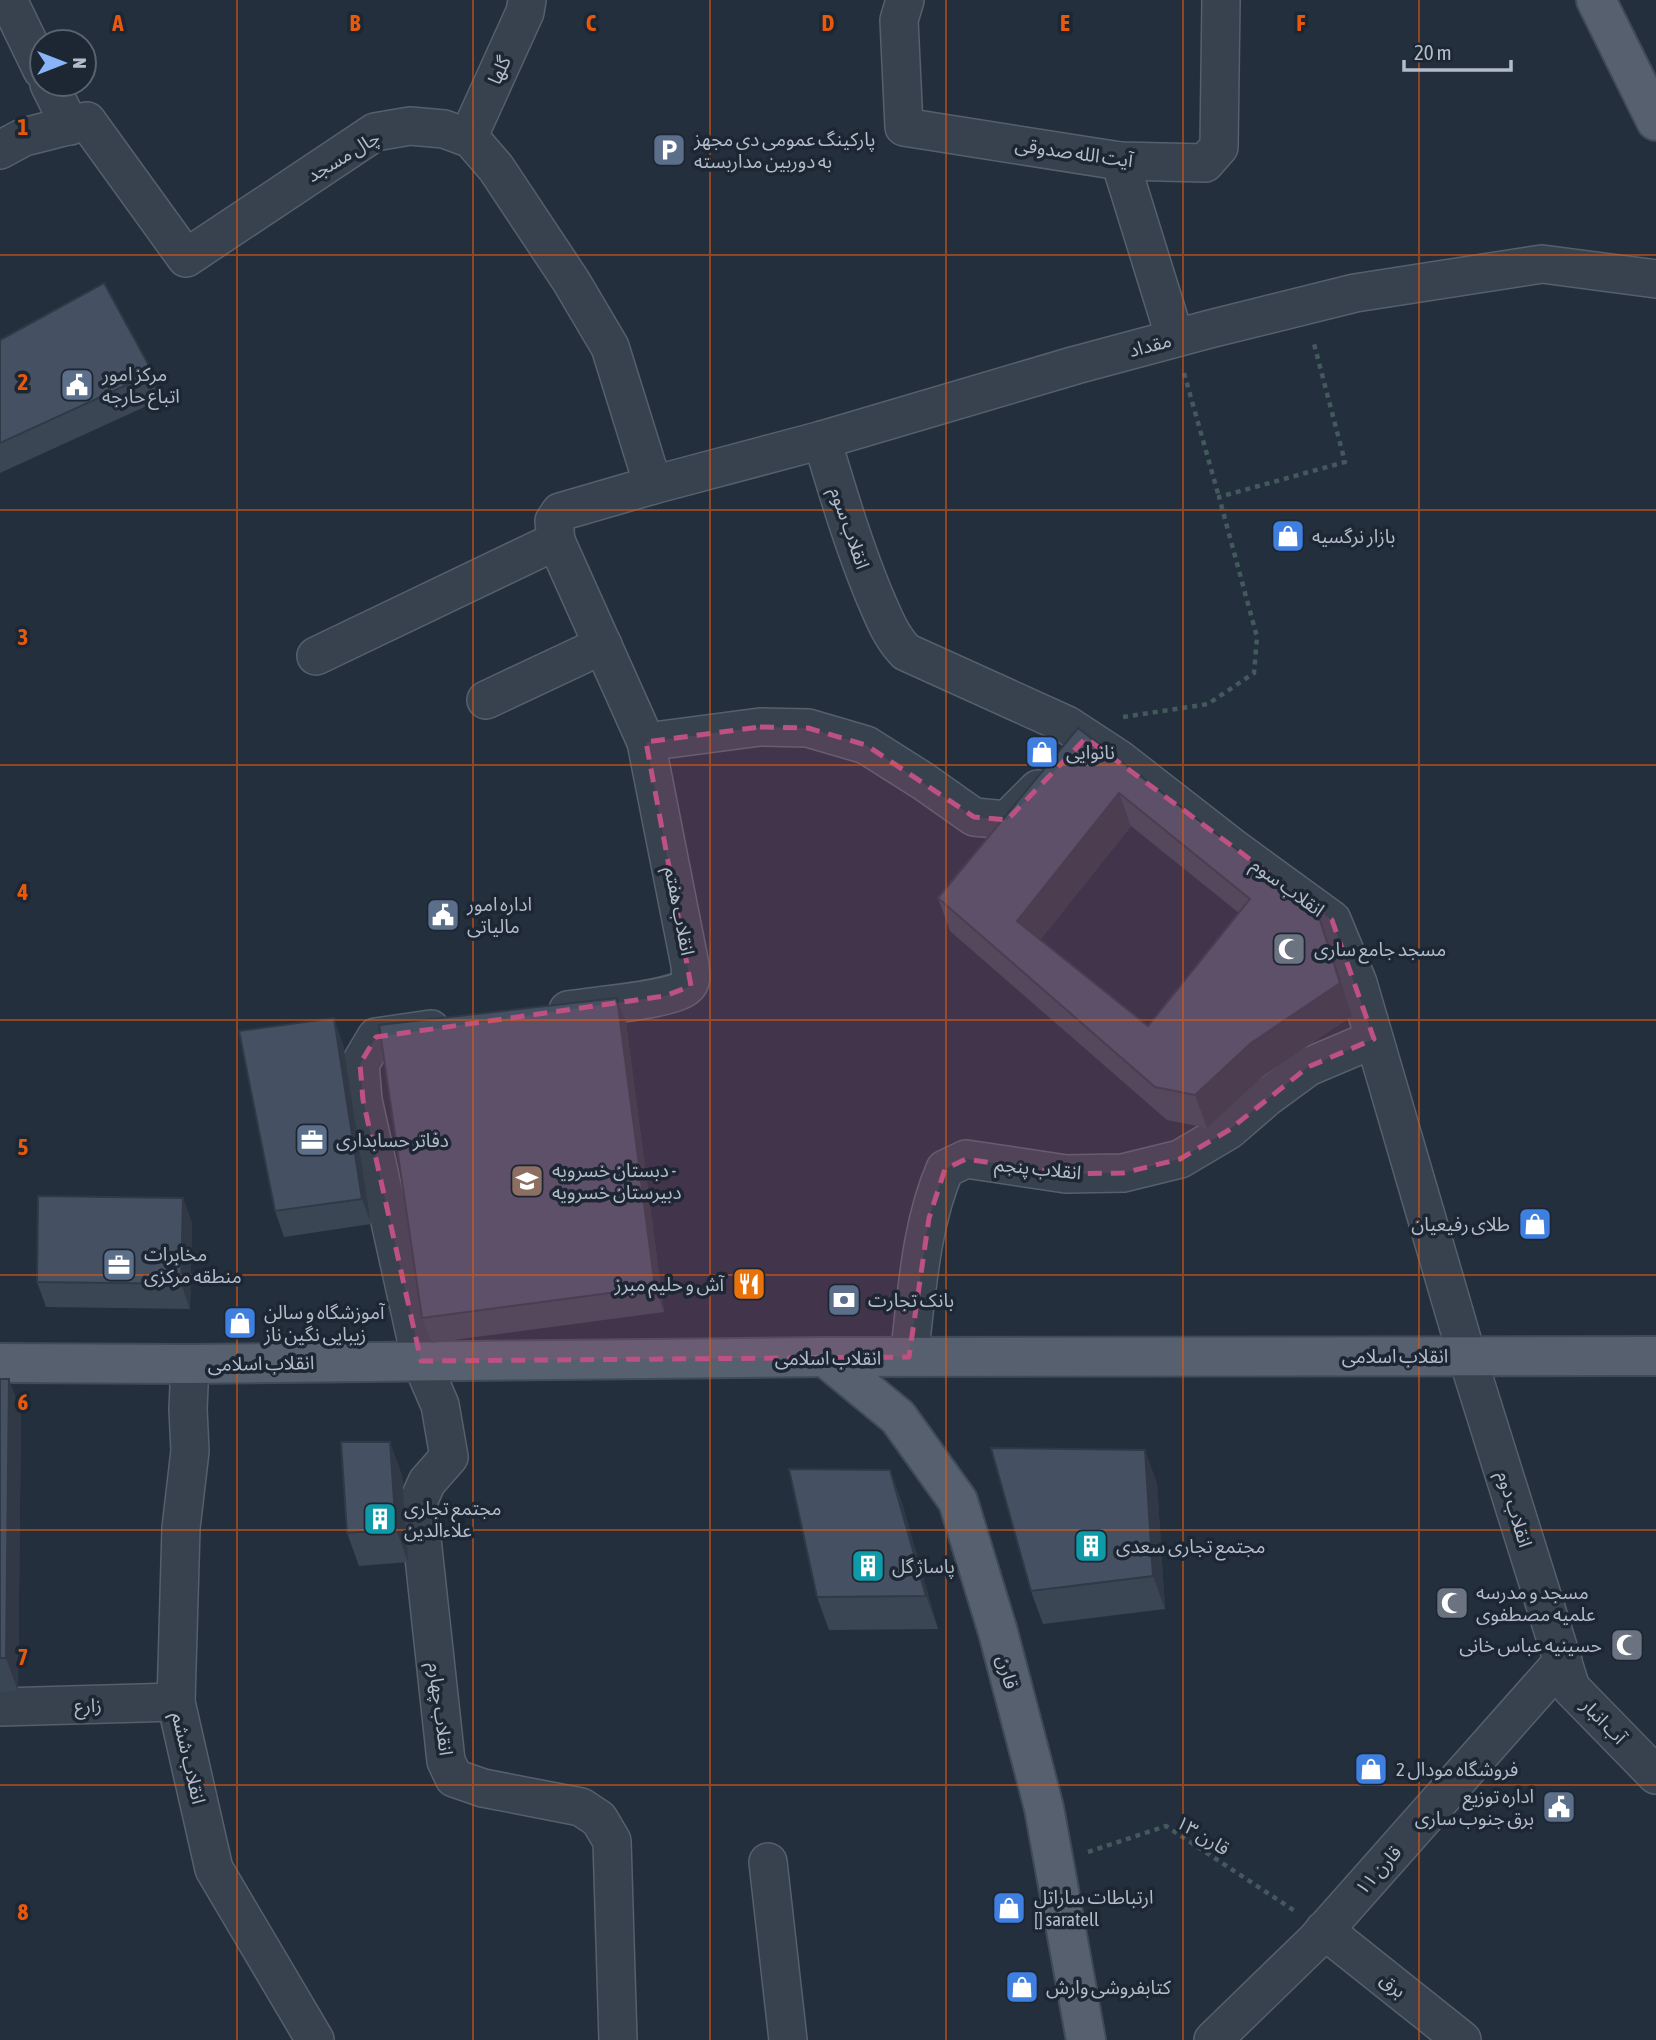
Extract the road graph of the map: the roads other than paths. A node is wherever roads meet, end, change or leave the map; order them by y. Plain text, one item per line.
1 (8, 0) edge
2 (527, 0) edge
3 (905, 0) edge
4 (1220, 0) edge
5 (1596, 0) edge
6 (28, 41) edge
7 (56, 98) edge
8 (1656, 121) edge
9 (69, 126) junction
10 (471, 139) junction
11 (0, 150) edge
12 (1120, 161) junction
13 (1656, 279) edge
14 (1175, 338) junction
15 (822, 440) junction
16 (653, 485) junction
17 (556, 541) junction
18 (603, 645) junction
19 (316, 656) dead end
20 (486, 700) dead end
21 (1077, 731) junction
22 (646, 742) junction
23 (529, 1015) edge
24 (461, 1025) edge
25 (1374, 1039) junction
26 (1467, 1356) junction
27 (1656, 1356) edge
28 (825, 1357) junction
29 (909, 1357) junction
30 (421, 1361) junction
31 (0, 1363) edge
32 (190, 1364) junction
33 (1563, 1661) junction
34 (176, 1702) junction
35 (0, 1707) edge
36 (1656, 1775) edge
37 (768, 1862) dead end
38 (1324, 1930) junction
39 (315, 2040) edge
40 (618, 2040) edge
41 (788, 2040) edge
42 (1086, 2040) edge
43 (1213, 2040) edge
44 (1462, 2040) edge

1 - 6 street
2 - 10 street, گلها
3 - 12 street, آیت الله صدوقی
4 - 12 street, آیت الله صدوقی
5 - 8 main road
7 - 9 street
9 - 10 street, چال مسجد
9 - 11 street
10 - 16 street
12 - 14 street
13 - 14 street, مقداد
14 - 15 street, مقداد
15 - 16 street, مقداد
15 - 21 street, انقلاب سوم
16 - 17 street, مقداد
17 - 18 street, انقلاب هفتم
17 - 19 street
18 - 20 street
18 - 22 street, انقلاب هفتم
21 - 22 street
21 - 25 street, انقلاب سوم
22 - 23 street, انقلاب هفتم
24 - 30 street
25 - 26 street, انقلاب سوم
25 - 29 street, انقلاب پنجم
26 - 27 main road, انقلاب اسلامی
26 - 29 main road, انقلاب اسلامی
26 - 33 street, انقلاب دوم
28 - 29 main road, انقلاب اسلامی
28 - 30 main road, انقلاب اسلامی
28 - 42 main road, قارن
30 - 32 main road, انقلاب اسلامی
30 - 40 street, انقلاب چهارم
31 - 32 main road, انقلاب اسلامی
32 - 34 street, انقلاب ششم
33 - 36 street, آب انبار
33 - 38 street, قارن ۱۱
34 - 35 street, زارع
34 - 39 street, انقلاب ششم
37 - 41 street
38 - 43 street, قارن ۱۱
38 - 44 street, برق

